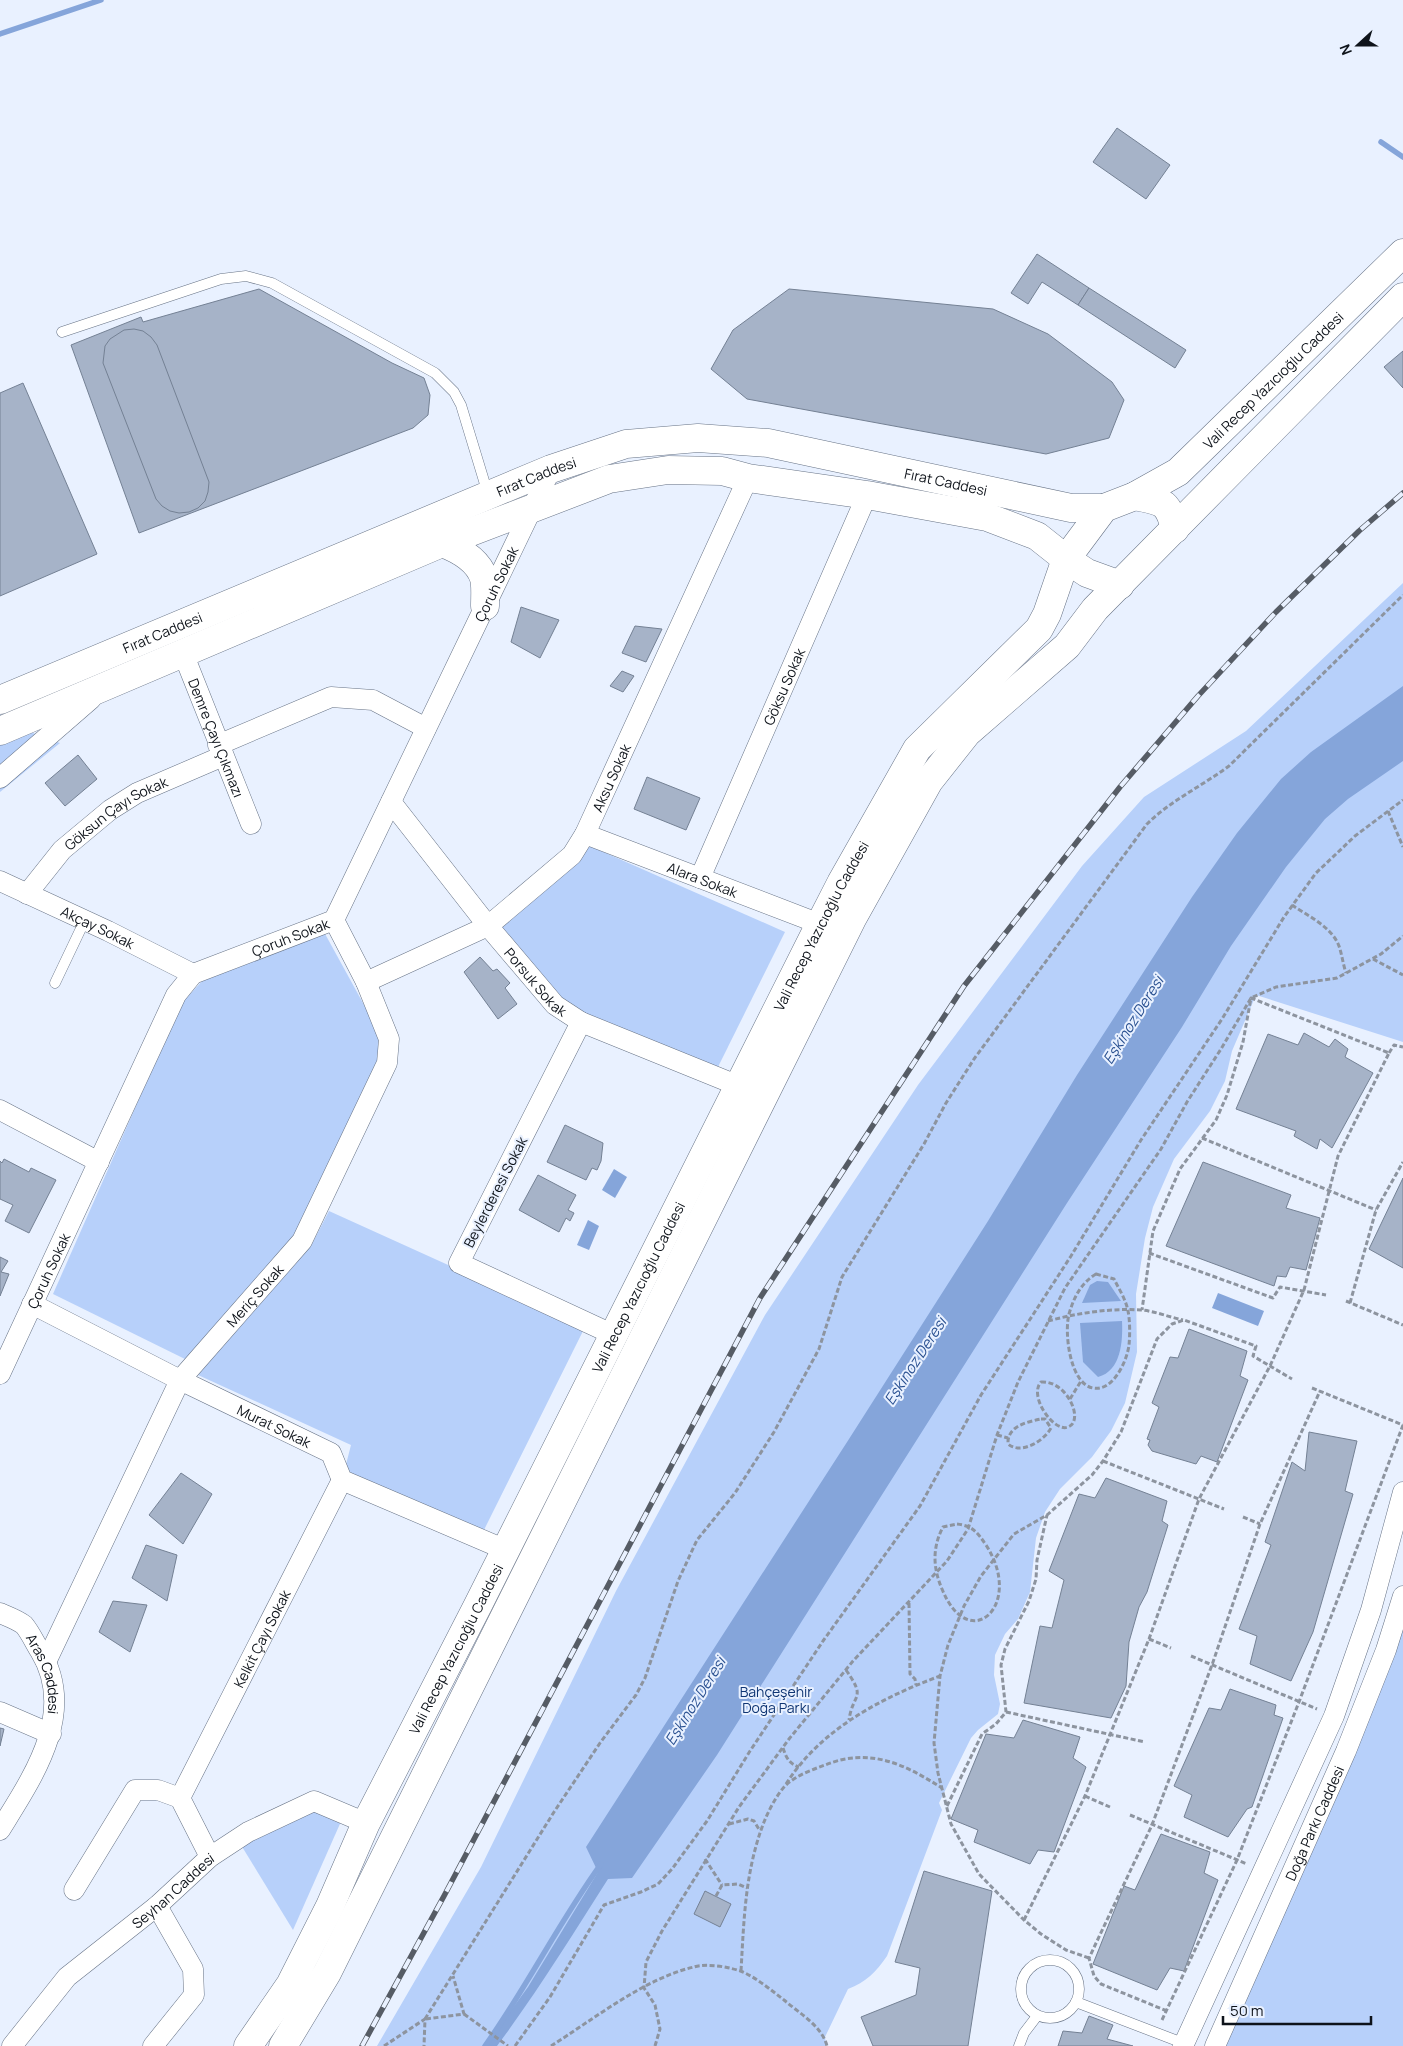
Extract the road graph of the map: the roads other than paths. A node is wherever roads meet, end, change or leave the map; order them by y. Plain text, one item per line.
1 (1403, 253) edge
2 (1403, 297) edge
3 (62, 332) dead end
4 (551, 469) junction
5 (748, 478) junction
6 (489, 495) junction
7 (866, 495) junction
8 (1135, 496) junction
9 (1104, 508) junction
10 (532, 509) junction
11 (1175, 529) junction
12 (442, 543) junction
13 (1066, 559) junction
14 (1120, 585) junction
15 (485, 606) junction
16 (183, 653) junction
17 (104, 687) junction
18 (0, 700) edge
19 (426, 728) junction
20 (0, 731) edge
21 (221, 751) junction
22 (0, 778) edge
23 (391, 802) junction
24 (251, 824) dead end
25 (585, 834) junction
26 (700, 878) junction
27 (0, 881) edge
28 (27, 894) junction
29 (85, 920) junction
30 (334, 920) junction
31 (820, 924) junction
32 (488, 926) junction
33 (193, 974) junction
34 (366, 982) junction
35 (55, 983) dead end
36 (581, 1022) junction
37 (739, 1086) junction
38 (0, 1110) edge
39 (99, 1162) junction
40 (32, 1304) junction
41 (614, 1335) junction
42 (0, 1372) edge
43 (180, 1380) junction
44 (342, 1480) junction
45 (1403, 1492) edge
46 (506, 1550) junction
47 (1403, 1596) edge
48 (0, 1613) edge
49 (46, 1662) junction
50 (0, 1712) edge
51 (51, 1734) junction
52 (180, 1798) junction
53 (366, 1823) junction
54 (0, 1830) edge
55 (210, 1858) junction
56 (74, 1890) dead end
57 (157, 1906) junction
58 (1076, 2002) junction
59 (1037, 2016) junction
60 (1186, 2045) edge
61 (12, 2046) edge
62 (153, 2046) edge
63 (248, 2046) edge
64 (283, 2046) edge
65 (1019, 2046) edge
66 (1215, 2046) edge

1 - 8 main road, Vali Recep Yazıcıoğlu Caddesi
2 - 11 main road
3 - 6 lane
4 - 6 main road, Fırat Caddesi
4 - 9 main road, Fırat Caddesi
4 - 10 street, Çoruh Sokak
5 - 7 main road, Fırat Caddesi
5 - 10 main road, Fırat Caddesi
5 - 25 street, Aksu Sokak
6 - 18 main road, Fırat Caddesi
7 - 13 main road, Fırat Caddesi
7 - 26 street, Göksu Sokak
8 - 9 main road, Vali Recep Yazıcıoğlu Caddesi
8 - 11 main road
9 - 13 main road, Vali Recep Yazıcıoğlu Caddesi
10 - 12 main road, Fırat Caddesi
10 - 15 street, Çoruh Sokak
11 - 14 main road, Vali Recep Yazıcıoğlu Caddesi
12 - 15 main road
12 - 16 main road, Fırat Caddesi
13 - 14 main road, Fırat Caddesi
13 - 31 main road, Vali Recep Yazıcıoğlu Caddesi
14 - 64 main road, Vali Recep Yazıcıoğlu Caddesi
15 - 19 street, Çoruh Sokak
16 - 17 main road, Fırat Caddesi
16 - 21 street, Demre Çayı Çıkmazı
17 - 20 main road, Fırat Caddesi
17 - 22 street
19 - 21 street, Göksun Çayı Sokak
19 - 23 street, Çoruh Sokak
21 - 24 street, Demre Çayı Çıkmazı
21 - 28 street, Göksun Çayı Sokak
23 - 30 street, Çoruh Sokak
23 - 32 street, Porsuk Sokak
25 - 26 street, Alara Sokak
25 - 32 street, Aksu Sokak
26 - 31 street, Alara Sokak
27 - 28 street, Akçay Sokak
28 - 29 street, Akçay Sokak
29 - 33 street, Akçay Sokak
29 - 35 lane
30 - 33 street, Çoruh Sokak
30 - 34 street, Meriç Sokak
31 - 37 main road, Vali Recep Yazıcıoğlu Caddesi
32 - 34 street, Aksu Sokak
32 - 36 street, Porsuk Sokak
33 - 39 street, Çoruh Sokak
34 - 43 street, Meriç Sokak
36 - 37 street, Porsuk Sokak
36 - 41 street, Beylerderesi Sokak
37 - 41 main road, Vali Recep Yazıcıoğlu Caddesi
38 - 39 street
39 - 40 street, Çoruh Sokak
40 - 42 street, Çoruh Sokak
40 - 43 street, Murat Sokak
41 - 46 main road, Vali Recep Yazıcıoğlu Caddesi
43 - 44 street, Murat Sokak
43 - 49 street, Meriç Sokak
44 - 46 street
44 - 52 street, Kelkit Çayı Sokak
45 - 60 street
46 - 53 main road, Vali Recep Yazıcıoğlu Caddesi
47 - 66 street, Doğa Parkı Caddesi
48 - 49 street, Aras Caddesi
49 - 51 street, Aras Caddesi
50 - 51 street
51 - 54 street, Aras Caddesi
52 - 55 street
52 - 56 street
53 - 55 street, Seyhan Caddesi
53 - 63 main road, Vali Recep Yazıcıoğlu Caddesi
55 - 57 street, Seyhan Caddesi
57 - 61 street, Seyhan Caddesi
57 - 62 street
58 - 59 lane
58 - 59 lane
58 - 60 lane
59 - 65 lane

